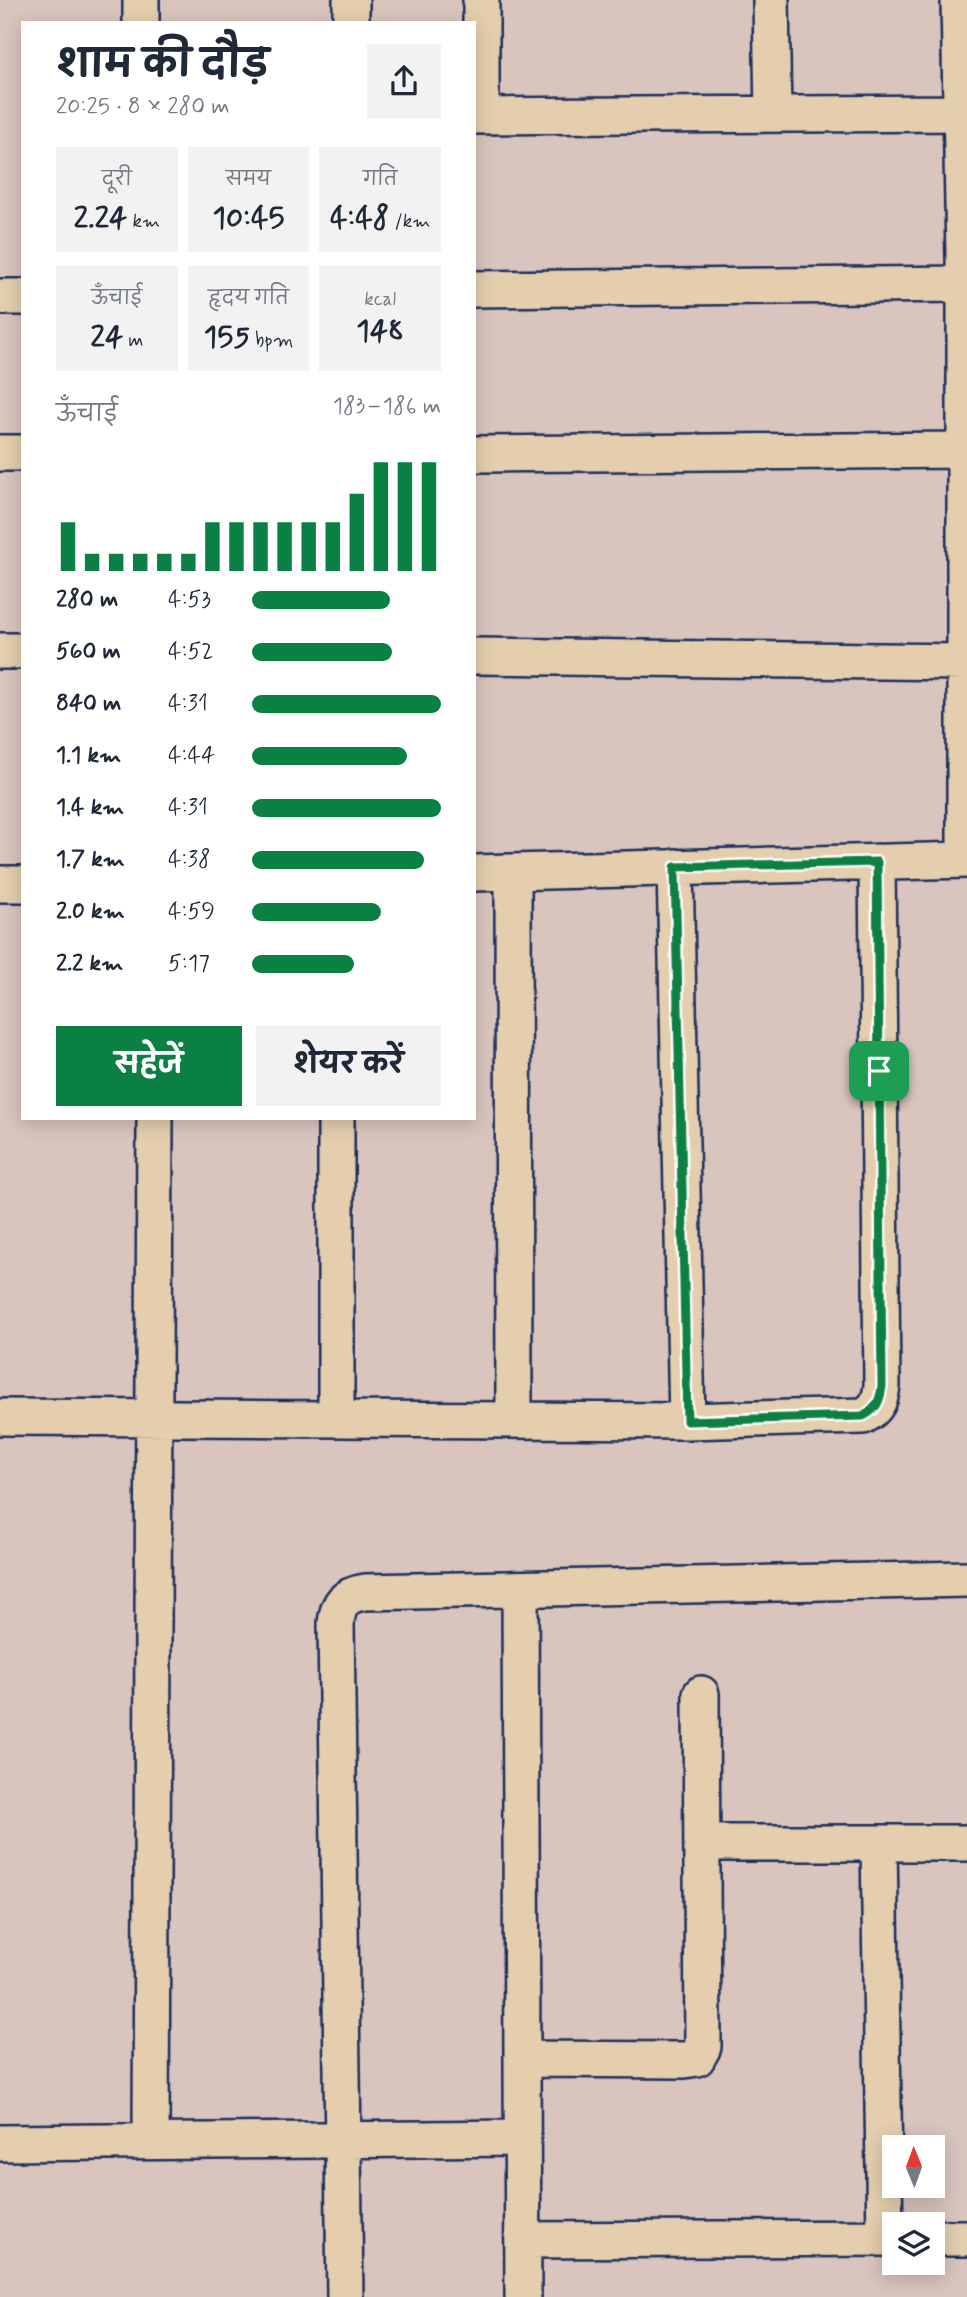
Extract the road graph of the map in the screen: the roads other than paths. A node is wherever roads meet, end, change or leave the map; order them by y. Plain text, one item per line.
1 (141, 0) edge
2 (351, 0) edge
3 (481, 0) edge
4 (771, 0) edge
5 (959, 0) edge
6 (141, 21) edge
7 (351, 21) edge
8 (962, 113) junction
9 (773, 114) junction
10 (477, 116) edge
11 (476, 289) edge
12 (0, 297) edge
13 (21, 297) edge
14 (965, 299) edge
15 (965, 450) edge
16 (0, 453) edge
17 (21, 453) edge
18 (476, 454) edge
19 (966, 521) edge
20 (0, 651) edge
21 (21, 651) edge
22 (476, 656) edge
23 (966, 676) edge
24 (966, 860) edge
25 (877, 862) junction
26 (675, 867) junction
27 (513, 872) junction
28 (476, 873) edge
29 (0, 884) edge
30 (21, 884) edge
31 (155, 1120) edge
32 (336, 1120) edge
33 (0, 1417) edge
34 (153, 1418) junction
35 (336, 1418) junction
36 (514, 1420) junction
37 (687, 1421) junction
38 (967, 1579) edge
39 (520, 1590) junction
40 (701, 1693) dead end
41 (702, 1843) junction
42 (879, 1843) junction
43 (967, 1843) edge
44 (523, 2059) junction
45 (523, 2138) junction
46 (343, 2139) junction
47 (151, 2141) junction
48 (0, 2143) edge
49 (889, 2212) edge
50 (882, 2238) edge
51 (945, 2238) edge
52 (967, 2238) edge
53 (523, 2240) junction
54 (345, 2297) edge
55 (523, 2297) edge

1 - 6 street
2 - 7 street
3 - 10 street
4 - 9 street
5 - 8 street
8 - 9 street
8 - 14 street
9 - 10 street
11 - 14 street
12 - 13 street
14 - 15 street
15 - 18 street
15 - 19 street
16 - 17 street
19 - 23 street
20 - 21 street
22 - 23 street
23 - 24 street
24 - 25 street
25 - 26 street
25 - 37 street
26 - 27 street
26 - 37 street
27 - 28 street
27 - 36 street
29 - 30 street
31 - 34 street
32 - 35 street
33 - 34 street
34 - 35 street
34 - 47 street
35 - 36 street
36 - 37 street
38 - 39 street
39 - 44 street
39 - 46 street
40 - 41 street
41 - 42 street
41 - 44 street
42 - 43 street
42 - 49 street
44 - 45 street
45 - 46 street
45 - 53 street
46 - 47 street
46 - 54 street
47 - 48 street
50 - 53 street
51 - 52 street
53 - 55 street

